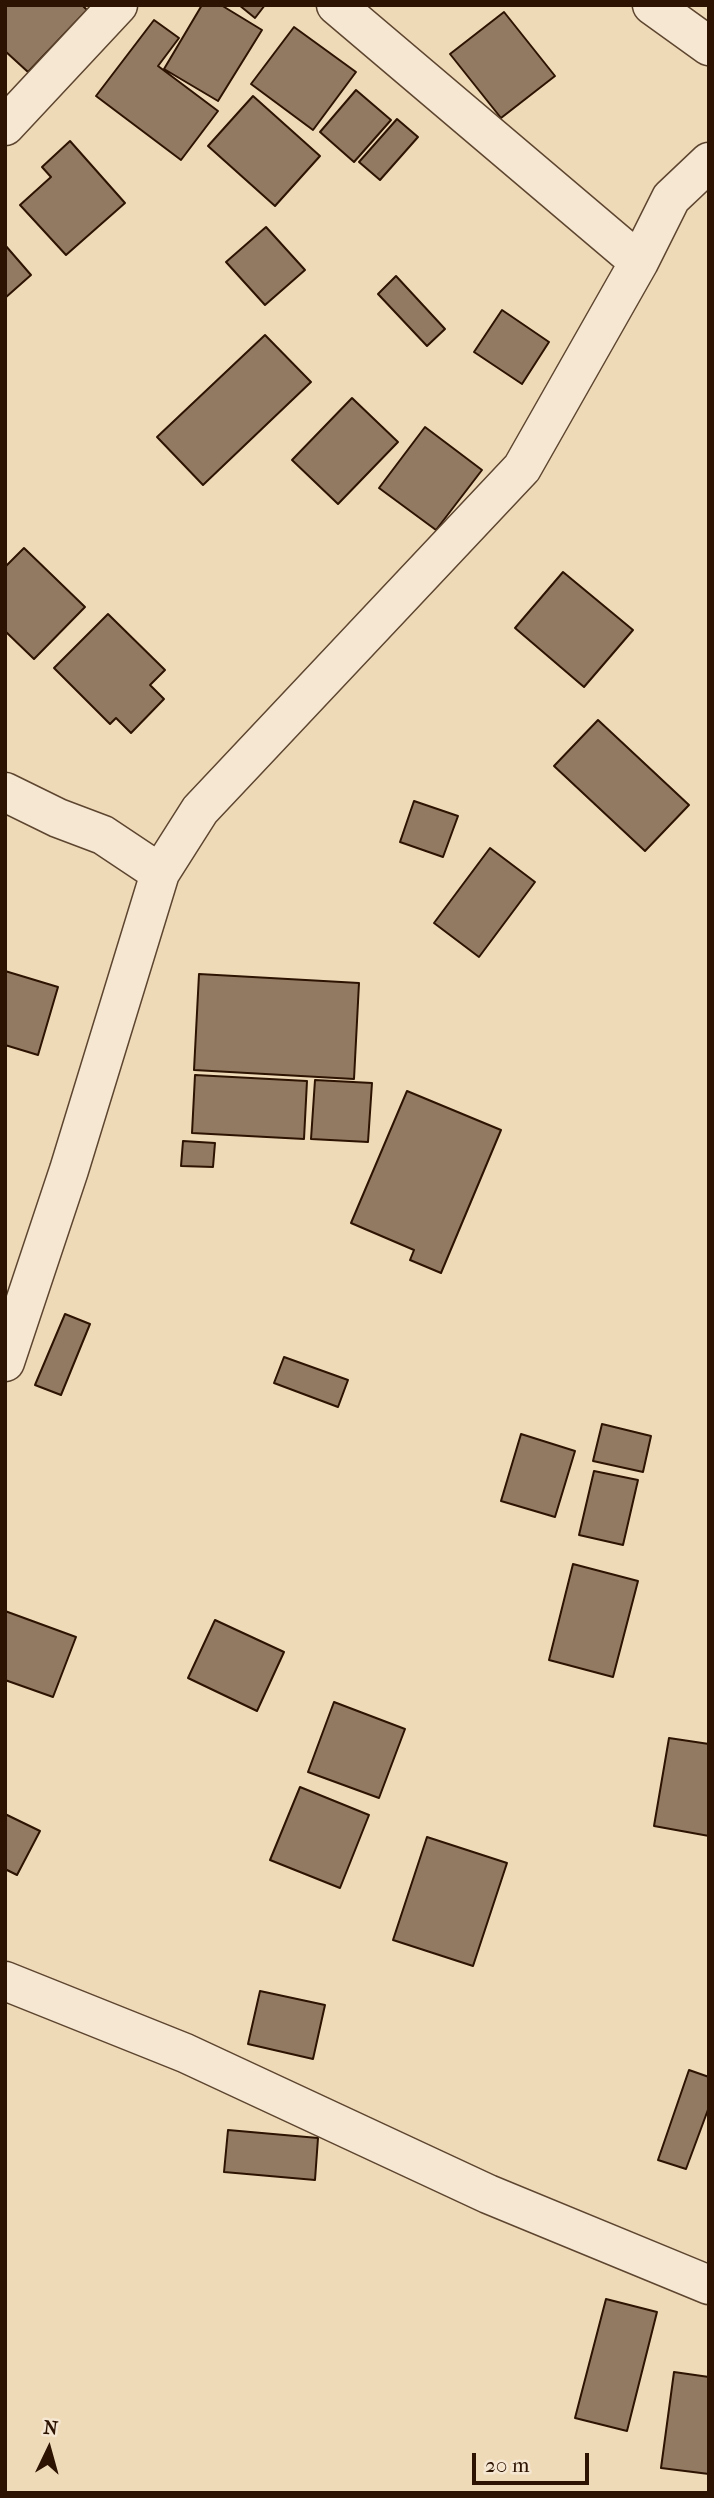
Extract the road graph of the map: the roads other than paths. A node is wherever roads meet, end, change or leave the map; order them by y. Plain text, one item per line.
1 (118, 5) edge
2 (336, 5) edge
3 (652, 5) edge
4 (709, 46) edge
5 (5, 126) edge
6 (709, 162) edge
7 (639, 262) junction
8 (5, 792) edge
9 (160, 873) junction
10 (5, 1362) edge
11 (5, 1981) edge
12 (709, 2285) edge

1 - 5 street
2 - 7 street
3 - 4 street
6 - 7 street
7 - 9 street
8 - 9 street
9 - 10 street
11 - 12 street

